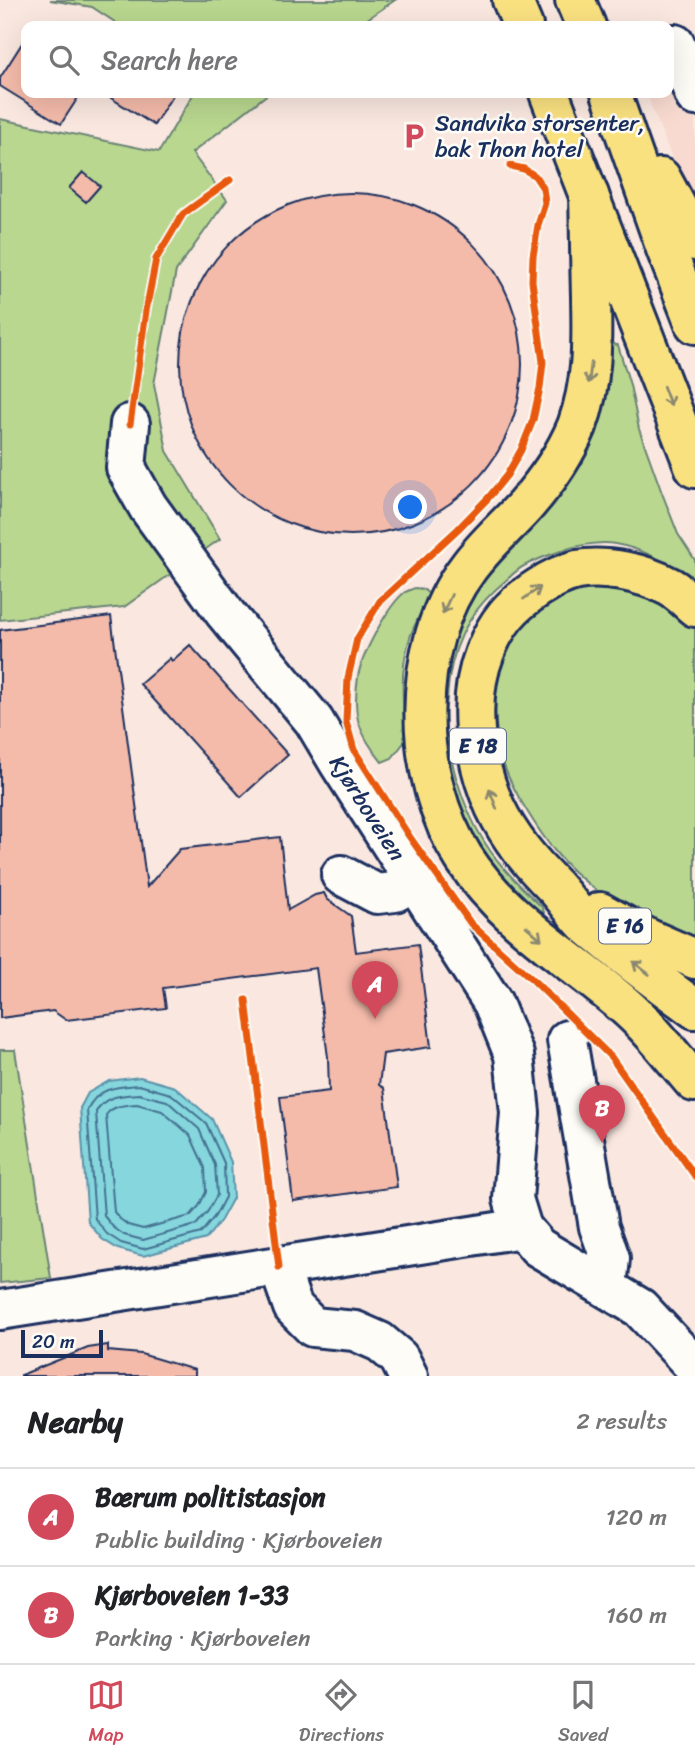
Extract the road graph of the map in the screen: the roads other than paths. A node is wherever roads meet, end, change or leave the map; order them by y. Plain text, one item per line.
1 (512, 0) edge
2 (575, 0) edge
3 (521, 21) edge
4 (584, 21) edge
5 (679, 44) edge
6 (695, 96) edge
7 (551, 98) edge
8 (615, 98) edge
9 (648, 171) junction
10 (589, 195) junction
11 (695, 241) edge
12 (695, 324) edge
13 (130, 424) dead end
14 (695, 468) edge
15 (695, 607) edge
16 (341, 875) dead end
17 (414, 881) junction
18 (556, 889) junction
19 (695, 959) edge
20 (695, 1009) edge
21 (567, 1040) dead end
22 (695, 1080) edge
23 (522, 1228) junction
24 (279, 1267) junction
25 (607, 1287) junction
26 (0, 1310) edge
27 (695, 1367) edge
28 (408, 1376) edge

1 - 3 highway
2 - 4 highway
5 - 6 street
7 - 10 highway, E 18
8 - 9 highway
9 - 11 highway
9 - 12 highway
10 -> 14 highway, E 18
10 -> 22 highway, E 18
13 - 17 street, Kjørboveien
18 -> 15 highway, E 18
16 - 17 street
17 - 23 street, Kjørboveien
18 - 19 highway, E 16
20 -> 18 highway, E 18
21 - 25 street
23 - 24 street
23 - 25 street
24 - 26 street
24 - 28 street
25 - 27 street

